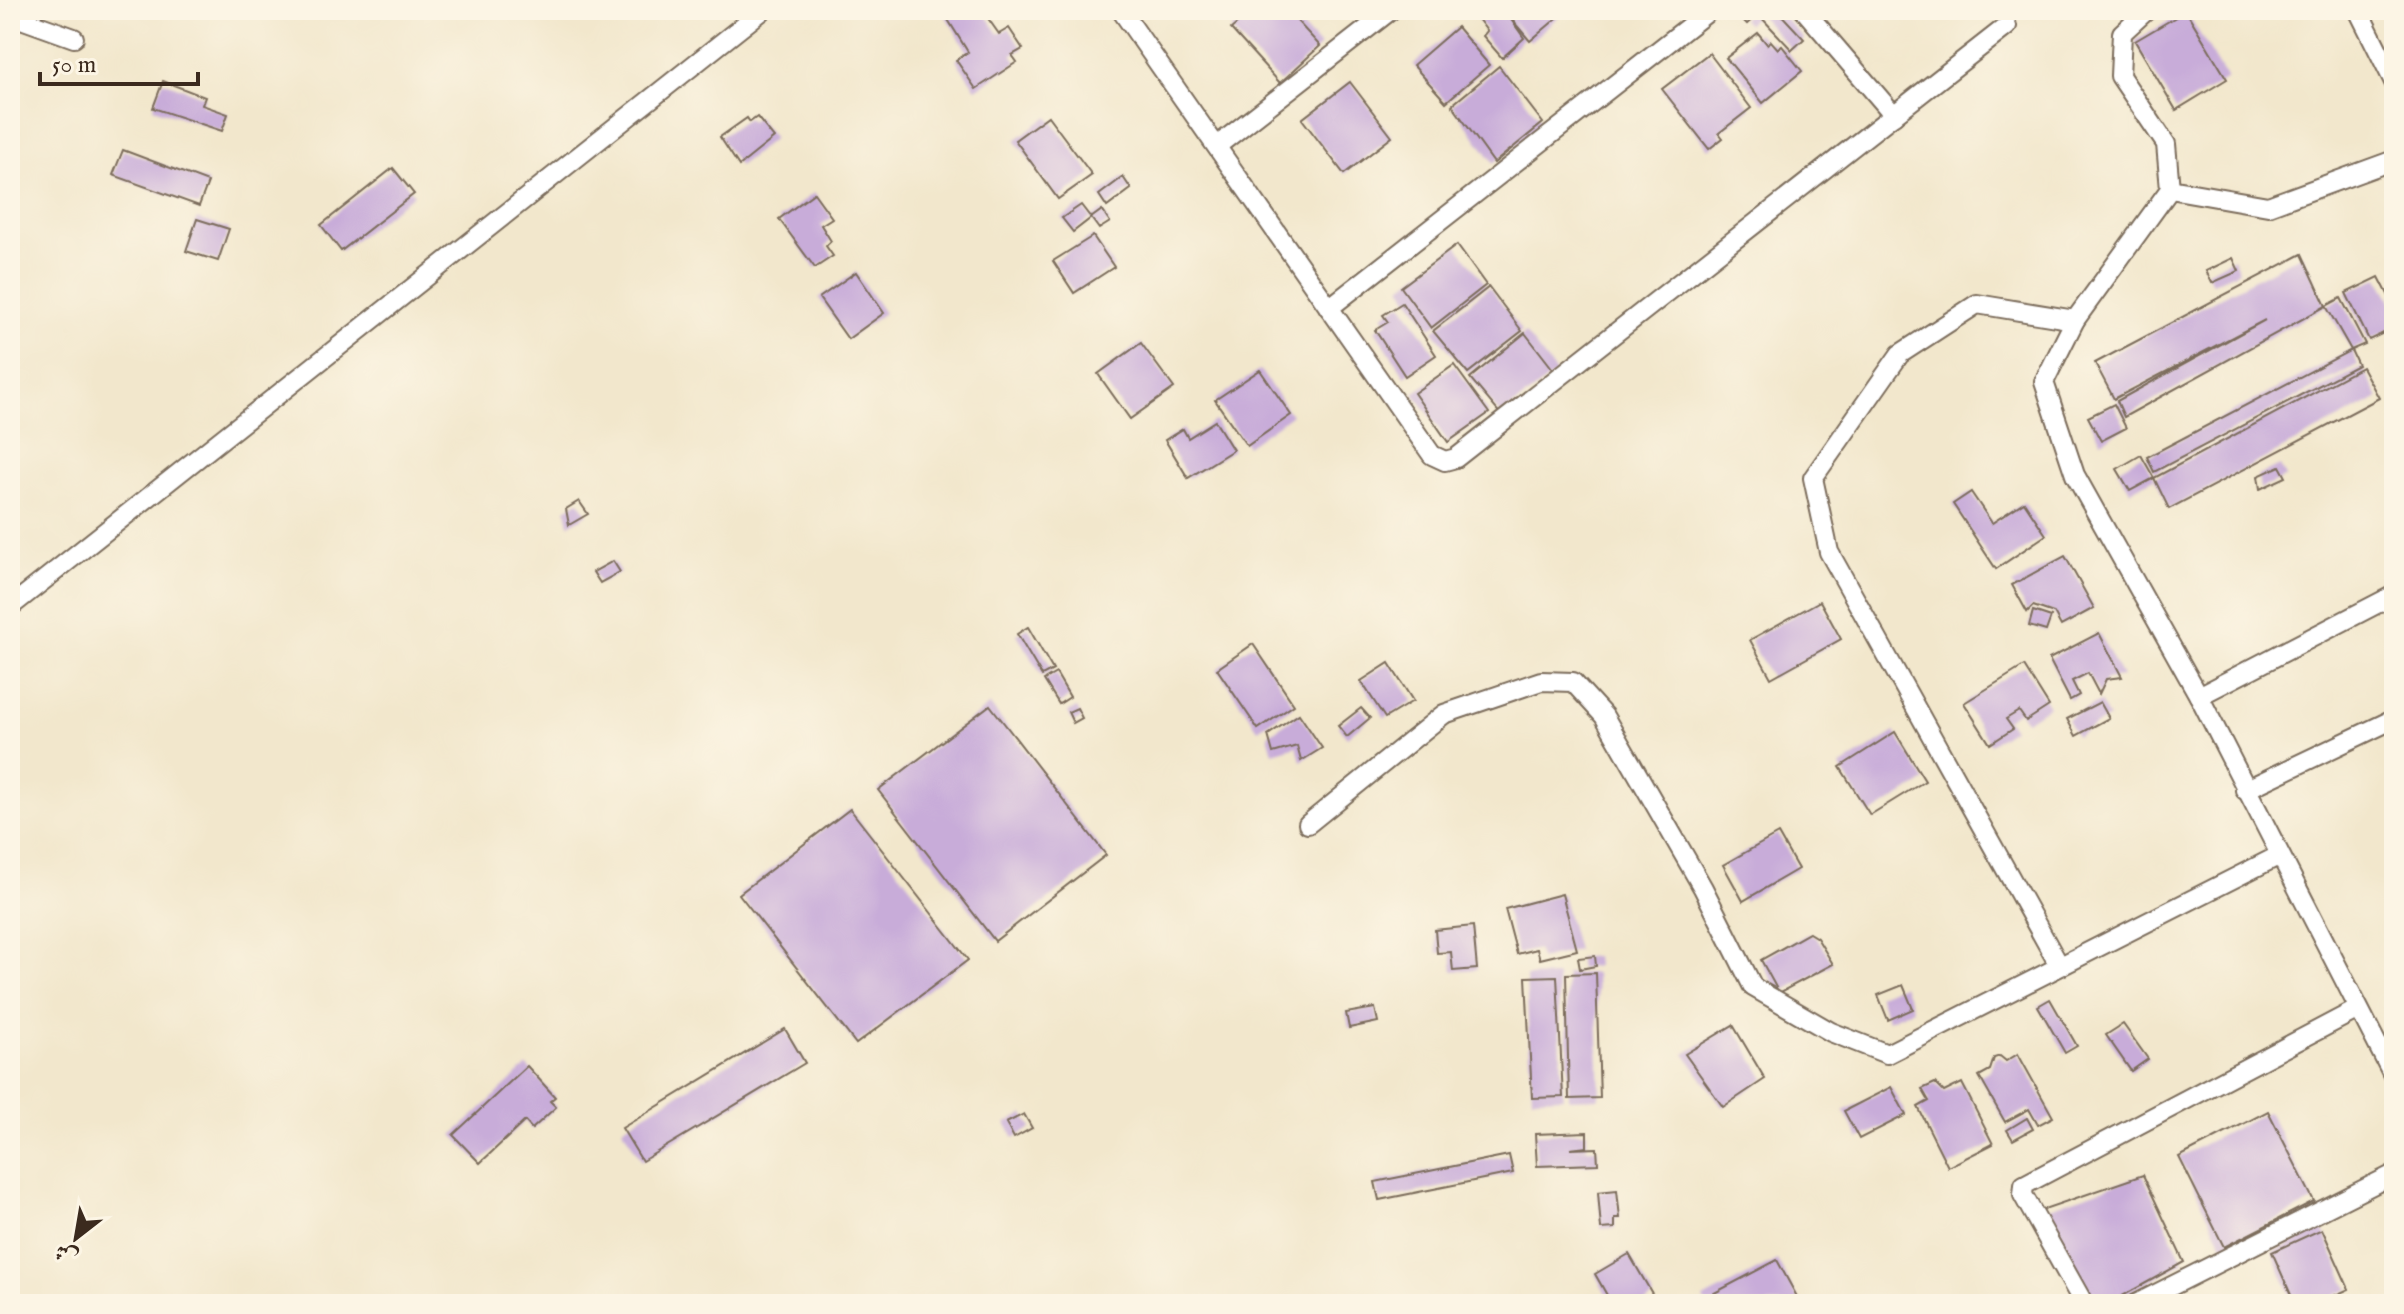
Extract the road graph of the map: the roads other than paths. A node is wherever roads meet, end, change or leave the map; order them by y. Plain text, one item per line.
1 (763, 10) edge
2 (1121, 10) edge
3 (1391, 10) edge
4 (1710, 10) edge
5 (1804, 10) edge
6 (2147, 10) edge
7 (2358, 10) edge
8 (10, 15) edge
9 (2007, 26) dead end
10 (74, 38) dead end
11 (2394, 82) edge
12 (1894, 115) junction
13 (1217, 146) junction
14 (2394, 160) edge
15 (2170, 189) junction
16 (1329, 308) junction
17 (2075, 320) junction
18 (2394, 595) edge
19 (10, 607) edge
20 (2199, 696) junction
21 (2394, 719) edge
22 (2245, 790) junction
23 (1308, 824) dead end
24 (2278, 856) junction
25 (2059, 965) junction
26 (2358, 1009) junction
27 (2394, 1077) edge
28 (2394, 1174) edge
29 (2084, 1304) edge
30 (2136, 1304) edge

1 - 19 street
2 - 13 street
3 - 13 street
4 - 16 street
5 - 12 street
6 - 15 street
7 - 11 street
8 - 10 street
9 - 12 street
12 - 16 street
13 - 16 street
14 - 15 street
15 - 17 street
17 - 20 street
17 - 25 street
18 - 20 street
20 - 22 street
21 - 22 street
22 - 24 street
23 - 25 street
24 - 25 street
24 - 26 street
26 - 27 street
26 - 29 street
28 - 30 street

